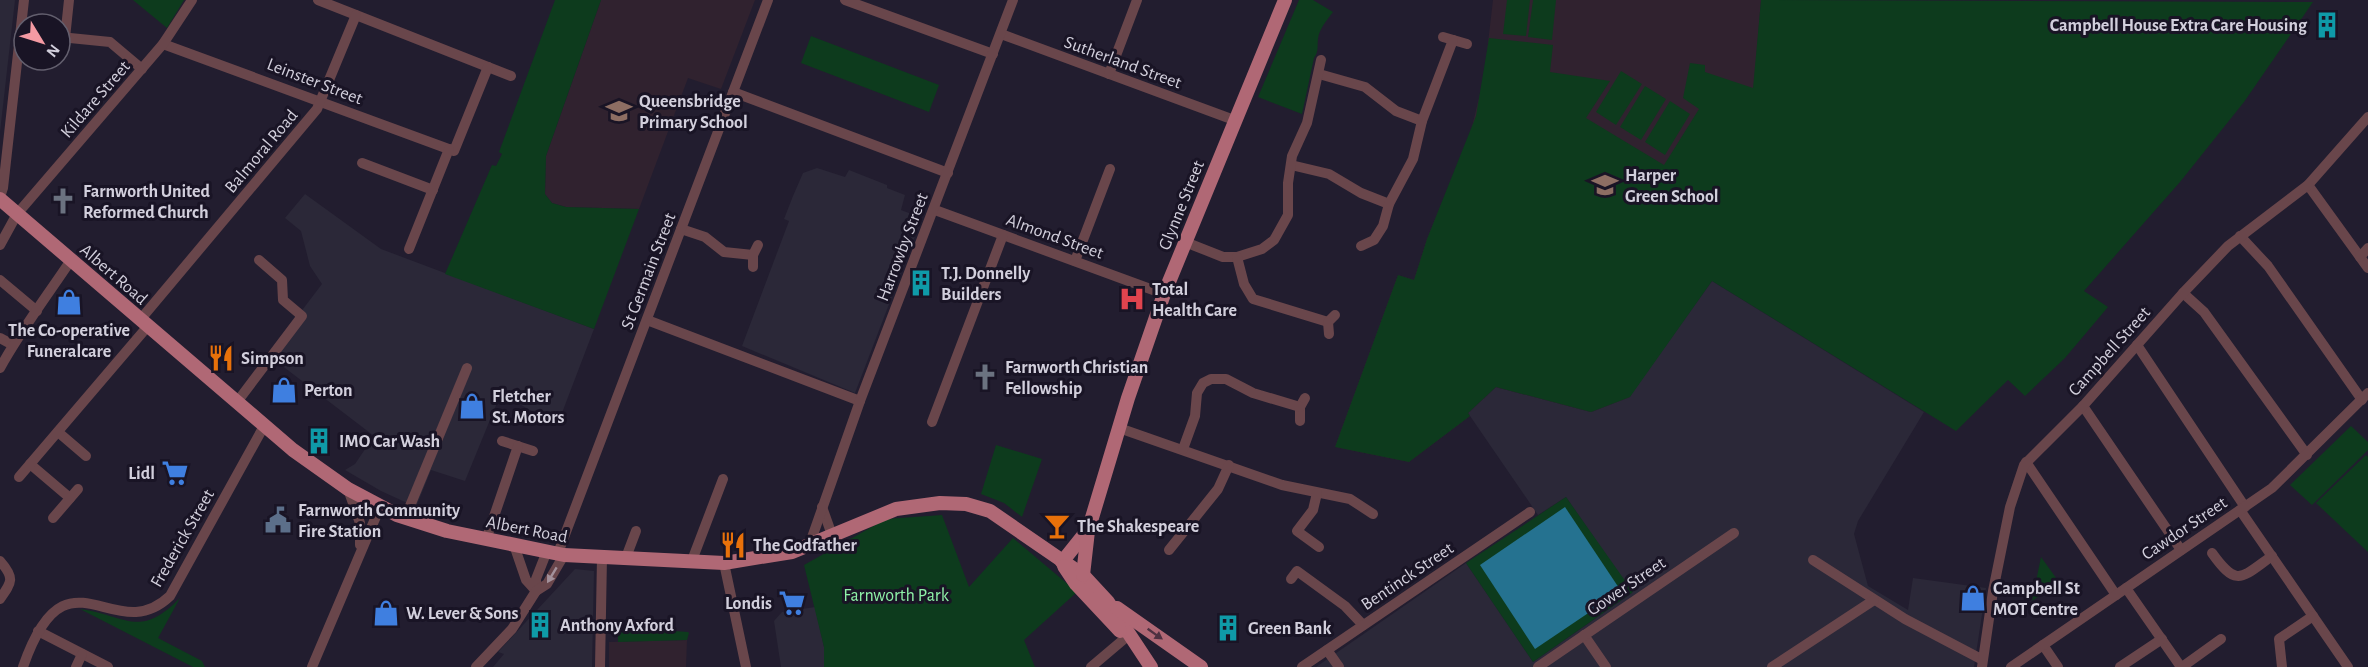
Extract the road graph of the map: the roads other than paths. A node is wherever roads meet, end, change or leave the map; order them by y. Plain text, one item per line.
1 (192, 0) edge
2 (318, 0) edge
3 (768, 0) edge
4 (845, 0) edge
5 (1013, 0) edge
6 (1137, 0) edge
7 (1285, 0) edge
8 (872, 5) edge
9 (356, 15) junction
10 (1001, 34) junction
11 (72, 38) edge
12 (163, 44) junction
13 (1467, 44) dead end
14 (993, 54) junction
15 (1321, 60) dead end
16 (488, 67) junction
17 (142, 69) junction
18 (17, 72) edge
19 (1109, 74) junction
20 (1319, 75) junction
21 (511, 76) dead end
22 (733, 92) junction
23 (321, 101) junction
24 (2368, 117) edge
25 (1234, 120) junction
26 (1422, 121) junction
27 (452, 150) junction
28 (362, 163) dead end
29 (1291, 165) junction
30 (1110, 169) dead end
31 (948, 173) junction
32 (2308, 185) junction
33 (433, 190) junction
34 (0, 198) edge
35 (1389, 204) junction
36 (935, 210) junction
37 (17, 214) junction
38 (681, 229) junction
39 (1004, 235) junction
40 (2240, 236) junction
41 (1185, 242) junction
42 (758, 244) dead end
43 (0, 245) edge
44 (1361, 246) dead end
45 (2368, 248) edge
46 (409, 249) dead end
47 (1237, 257) junction
48 (2360, 257) junction
49 (71, 260) junction
50 (259, 260) dead end
51 (1075, 261) junction
52 (2368, 268) edge
53 (0, 280) edge
54 (2183, 293) junction
55 (1164, 294) junction
56 (37, 311) junction
57 (647, 320) junction
58 (144, 323) junction
59 (1331, 323) dead end
60 (0, 338) edge
61 (13, 345) junction
62 (2137, 345) junction
63 (0, 368) edge
64 (467, 368) dead end
65 (2365, 397) edge
66 (860, 401) junction
67 (237, 402) junction
68 (2083, 406) junction
69 (1300, 421) dead end
70 (932, 422) dead end
71 (264, 426) junction
72 (1119, 428) junction
73 (58, 432) junction
74 (502, 441) dead end
75 (518, 446) junction
76 (1183, 449) junction
77 (533, 451) dead end
78 (2307, 455) junction
79 (86, 456) dead end
80 (2026, 462) junction
81 (30, 464) junction
82 (1229, 465) junction
83 (19, 477) dead end
84 (723, 479) dead end
85 (348, 489) junction
86 (1317, 493) junction
87 (380, 507) junction
88 (822, 507) junction
89 (2242, 508) junction
90 (1530, 512) dead end
91 (1373, 514) dead end
92 (53, 518) dead end
93 (405, 518) junction
94 (636, 531) dead end
95 (1088, 531) junction
96 (1734, 533) dead end
97 (832, 535) junction
98 (486, 540) junction
99 (514, 545) junction
100 (809, 546) junction
101 (1319, 547) dead end
102 (1169, 550) dead end
103 (2181, 550) junction
104 (360, 551) junction
105 (556, 553) junction
106 (2212, 553) dead end
107 (2272, 556) junction
108 (602, 557) junction
109 (625, 560) junction
110 (1813, 560) dead end
111 (0, 561) edge
112 (1062, 562) junction
113 (692, 563) junction
114 (724, 563) junction
115 (1083, 575) junction
116 (1291, 579) dead end
117 (2126, 588) junction
118 (536, 591) junction
119 (2116, 595) junction
120 (0, 599) edge
121 (1874, 600) junction
122 (1108, 602) junction
123 (2313, 616) junction
124 (1363, 626) junction
125 (38, 632) junction
126 (1128, 635) junction
127 (1584, 635) junction
128 (2162, 639) junction
129 (2221, 639) dead end
130 (2043, 645) junction
131 (1327, 650) junction
132 (82, 654) junction
133 (1982, 663) edge
134 (23, 667) edge
135 (76, 667) edge
136 (108, 667) edge
137 (312, 667) edge
138 (476, 667) edge
139 (600, 667) edge
140 (746, 667) edge
141 (1091, 667) edge
142 (1151, 667) edge
143 (1201, 667) edge
144 (1302, 667) edge
145 (1339, 667) edge
146 (1538, 667) edge
147 (1606, 667) edge
148 (1772, 667) edge
149 (2011, 667) edge
150 (2058, 667) edge
151 (2120, 667) edge
152 (2182, 667) edge
153 (2282, 667) edge
154 (2348, 667) edge

1 - 12 street, Kildare Street
2 - 9 street
3 - 22 street, St Germain Street
4 - 8 street
5 - 10 street, Harrowby Street
6 - 19 street
7 - 25 main road, Glynne Street
8 - 14 street
9 - 16 street
9 - 23 street, Balmoral Road
10 - 14 street, Harrowby Street
10 - 19 street, Sutherland Street
11 - 17 street
12 - 17 street, Kildare Street
12 - 23 street, Leinster Street
13 - 26 street
14 - 31 street, Harrowby Street
15 - 20 street
16 - 21 street
16 - 27 street
17 - 37 street, Kildare Street
18 - 34 street
19 - 25 street, Sutherland Street
20 - 26 street
20 - 29 street
22 - 31 street
22 - 38 street, St Germain Street
23 - 27 street, Leinster Street
23 - 58 street, Balmoral Road
24 - 32 street, Campbell Street
25 - 41 main road, Glynne Street
26 - 35 street
27 - 33 street
28 - 33 street
29 - 35 street
29 - 47 street
30 - 51 street
31 - 36 street, Harrowby Street
32 - 40 street, Campbell Street
32 - 48 street
33 - 46 street
34 - 37 main road, Albert Road
35 - 44 street
36 - 39 street, Almond Street
36 - 66 street, Harrowby Street
37 - 43 street, Kildare Street
37 - 49 main road, Albert Road
38 - 42 street
38 - 57 street, St Germain Street
39 - 51 street, Almond Street
39 - 70 street
40 - 54 street, Campbell Street
40 - 65 street
41 - 47 street
41 - 55 main road, Glynne Street
45 - 48 street
47 - 59 street
48 - 52 street
49 - 56 street
49 - 58 main road, Albert Road
50 - 67 street
51 - 55 street, Almond Street
53 - 56 street
54 - 62 street, Campbell Street
54 - 78 street
55 - 72 main road, Glynne Street
56 - 61 street
57 - 66 street
57 - 105 street, St Germain Street
58 - 67 main road, Albert Road
58 - 73 street, Balmoral Road
60 - 61 street
61 - 63 street
62 - 68 street, Campbell Street
62 - 89 street
64 - 93 street
65 - 78 street, Cawdor Street
66 - 88 street, Harrowby Street
67 - 71 main road, Albert Road
68 - 80 street, Campbell Street
68 - 103 street
69 - 76 street
71 - 85 main road, Albert Road
71 - 125 street, Frederick Street
72 - 76 street
72 - 95 main road, Glynne Street
73 - 79 street
73 - 81 street, Balmoral Road
74 - 75 street
75 - 77 street
75 - 98 street
76 - 82 street
78 - 89 street, Cawdor Street
80 - 119 street
80 - 133 street, Campbell Street
81 - 83 street, Balmoral Road
81 - 92 street
82 - 86 street
82 - 102 street
84 - 113 street
85 - 87 main road, Albert Road
85 - 104 street
86 - 91 street
86 - 101 street
87 - 93 main road, Albert Road
87 - 104 street
88 - 97 street
88 - 100 street, Harrowby Street
89 - 103 street, Cawdor Street
89 - 107 street
90 - 124 street, Bentinck Street
93 - 98 main road, Albert Road
94 - 109 street
95 - 112 main road, Glynne Street
95 - 115 main road, Glynne Street
96 - 127 street, Gower Street
97 - 100 main road, Albert Road
97 - 112 main road, Albert Road
98 - 99 main road, Albert Road
99 - 105 main road, Albert Road
99 - 118 street
100 - 114 main road, Albert Road
103 - 117 street, Cawdor Street
104 - 137 street
105 - 108 main road, Albert Road
105 - 118 street
105 -> 118 street
106 - 107 street
107 - 123 street
108 - 109 main road, Albert Road
108 - 139 street
109 - 113 main road, Albert Road
110 - 121 street
111 - 120 street
112 - 115 main road, Albert Road
112 - 126 main road
113 - 114 main road, Albert Road
114 - 140 street
115 - 122 main road, Albert Road
116 - 124 street
117 - 119 street, Cawdor Street
117 - 128 street
118 - 138 street
119 - 130 street, Cawdor Street
121 - 133 street
121 - 148 street
122 - 126 main road
122 -> 143 main road
123 - 153 street
123 - 154 street
124 - 131 street, Bentinck Street
125 - 132 street
125 - 134 street, Frederick Street
126 - 141 street
126 - 142 main road
127 - 146 street, Gower Street
127 - 147 street
128 - 151 street
128 - 152 street
129 - 152 street
130 - 149 street, Cawdor Street
130 - 150 street
131 - 144 street, Bentinck Street
131 - 145 street
132 - 135 street
132 - 136 street

